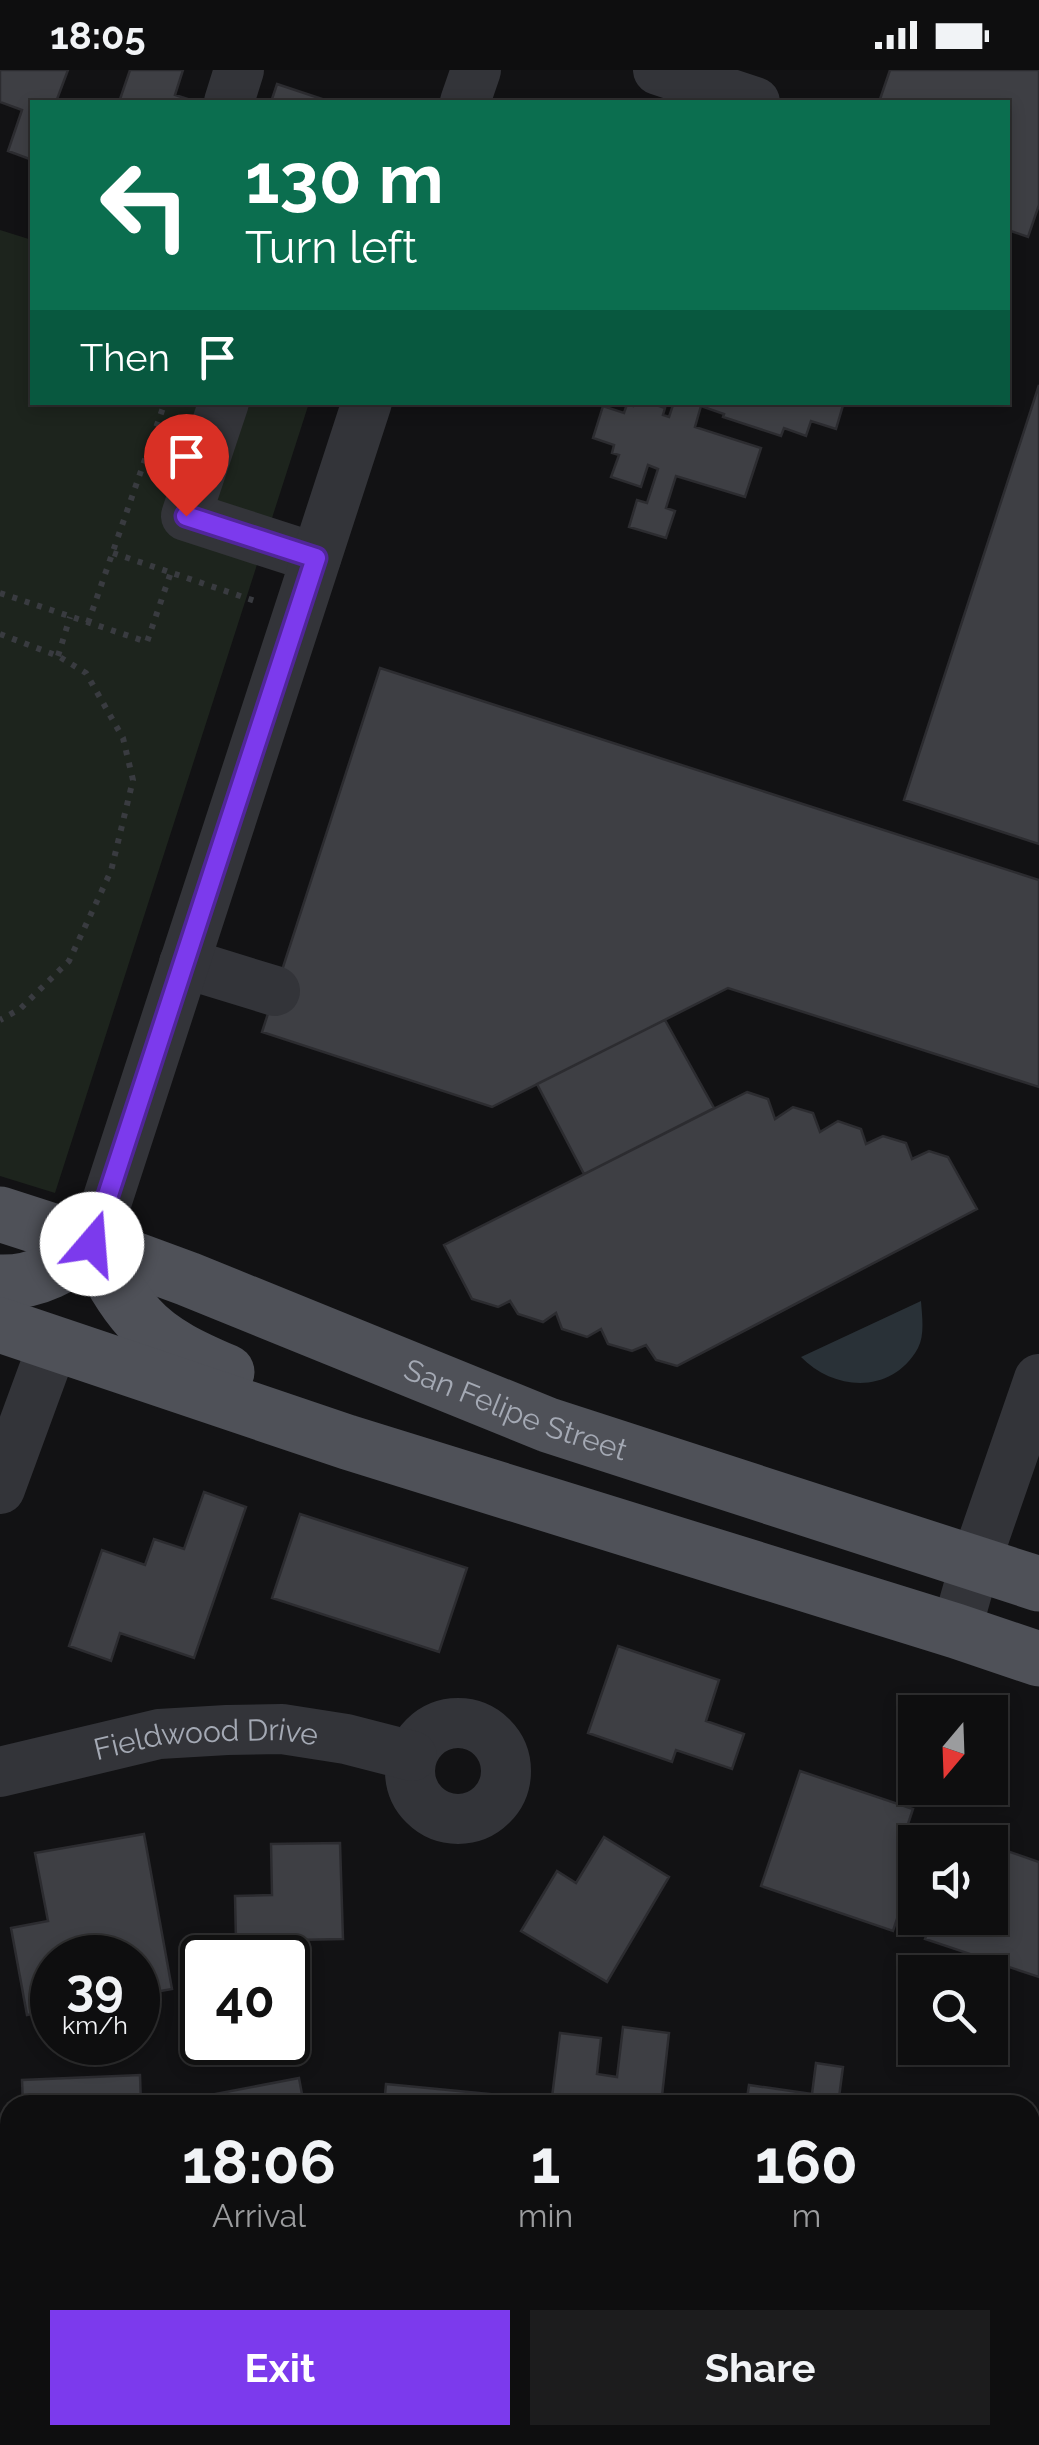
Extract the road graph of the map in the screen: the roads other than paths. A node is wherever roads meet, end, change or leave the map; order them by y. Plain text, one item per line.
1 (240, 70) edge
2 (476, 70) edge
3 (658, 70) edge
4 (230, 100) edge
5 (466, 100) edge
6 (749, 100) edge
7 (223, 405) edge
8 (366, 405) edge
9 (316, 558) junction
10 (184, 963) junction
11 (275, 992) dead end
12 (0, 1214) edge
13 (92, 1244) junction
14 (0, 1282) edge
15 (0, 1325) edge
16 (54, 1342) junction
17 (1039, 1380) edge
18 (347, 1442) junction
19 (0, 1489) edge
20 (975, 1564) junction
21 (1039, 1584) edge
22 (956, 1631) junction
23 (1036, 1648) edge
24 (412, 1756) dead end
25 (0, 1772) edge

1 - 4 street
2 - 5 street
3 - 6 street
7 - 9 street
8 - 9 street
9 - 10 street
10 - 11 street
10 - 13 street
12 - 13 main road, San Felipe Street
13 - 14 main road
13 - 18 main road
13 - 20 main road, San Felipe Street
15 - 16 main road
16 - 18 main road
16 - 19 street
17 - 20 street
18 - 22 main road
20 - 21 main road, San Felipe Street
20 - 22 street
22 - 23 main road
24 - 25 street, Fieldwood Drive

